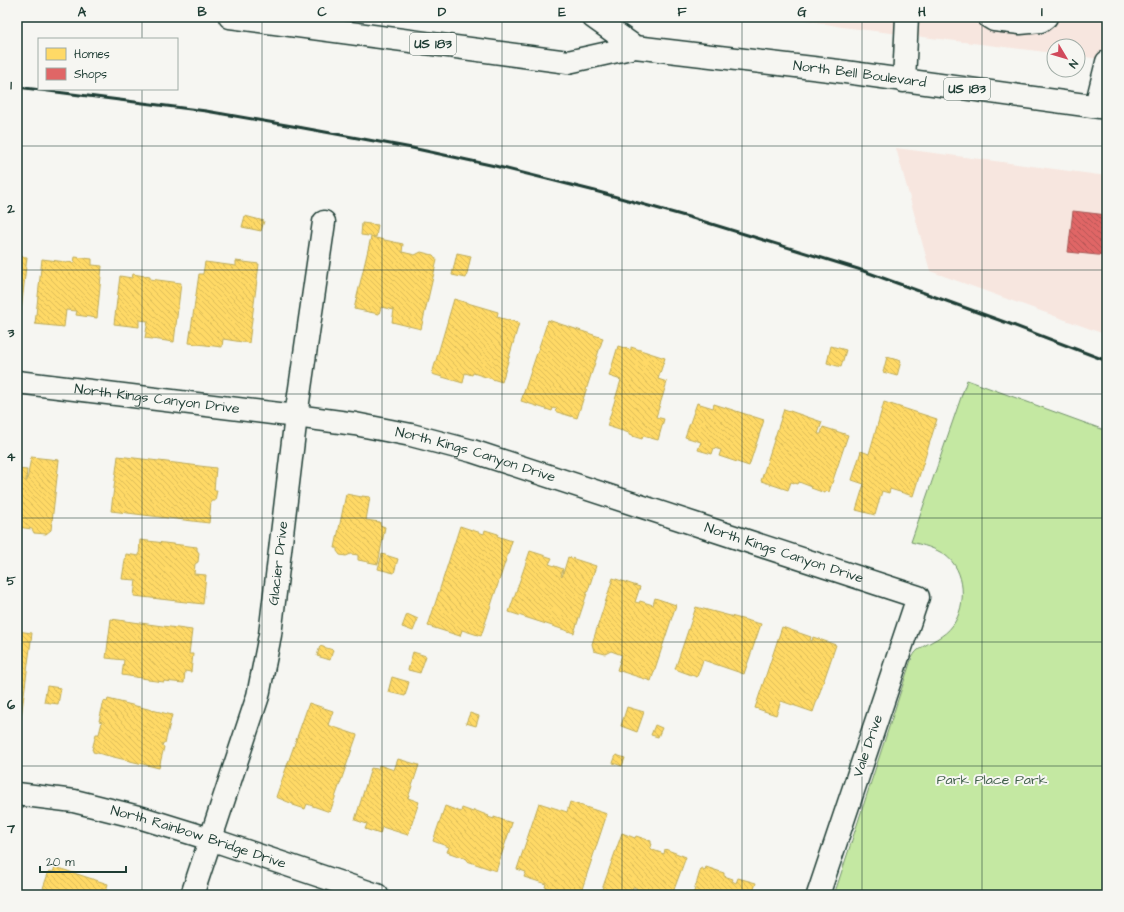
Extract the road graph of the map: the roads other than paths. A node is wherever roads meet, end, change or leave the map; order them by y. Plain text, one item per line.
1 (230, 17) edge
2 (593, 17) edge
3 (907, 17) edge
4 (988, 17) edge
5 (1046, 17) edge
6 (635, 47) junction
7 (1107, 62) edge
8 (904, 81) junction
9 (1102, 107) edge
10 (324, 222) dead end
11 (17, 382) edge
12 (296, 416) junction
13 (918, 597) joint
14 (17, 794) edge
15 (210, 839) junction
16 (192, 895) edge
17 (377, 895) edge
18 (818, 895) edge

1 - 6 street, North Bell Boulevard / US 183
2 - 6 street, North Bell Boulevard / US 183
3 - 8 street
4 - 5 street
6 - 8 street, North Bell Boulevard / US 183
7 - 9 street
8 - 9 street, North Bell Boulevard / US 183
10 - 12 street, Glacier Drive
11 - 12 street, North Kings Canyon Drive
12 - 13 street, North Kings Canyon Drive
12 - 15 street, Glacier Drive
13 - 18 street, Vale Drive
14 - 15 street, North Rainbow Bridge Drive
15 - 16 street, Glacier Drive
15 - 17 street, North Rainbow Bridge Drive

